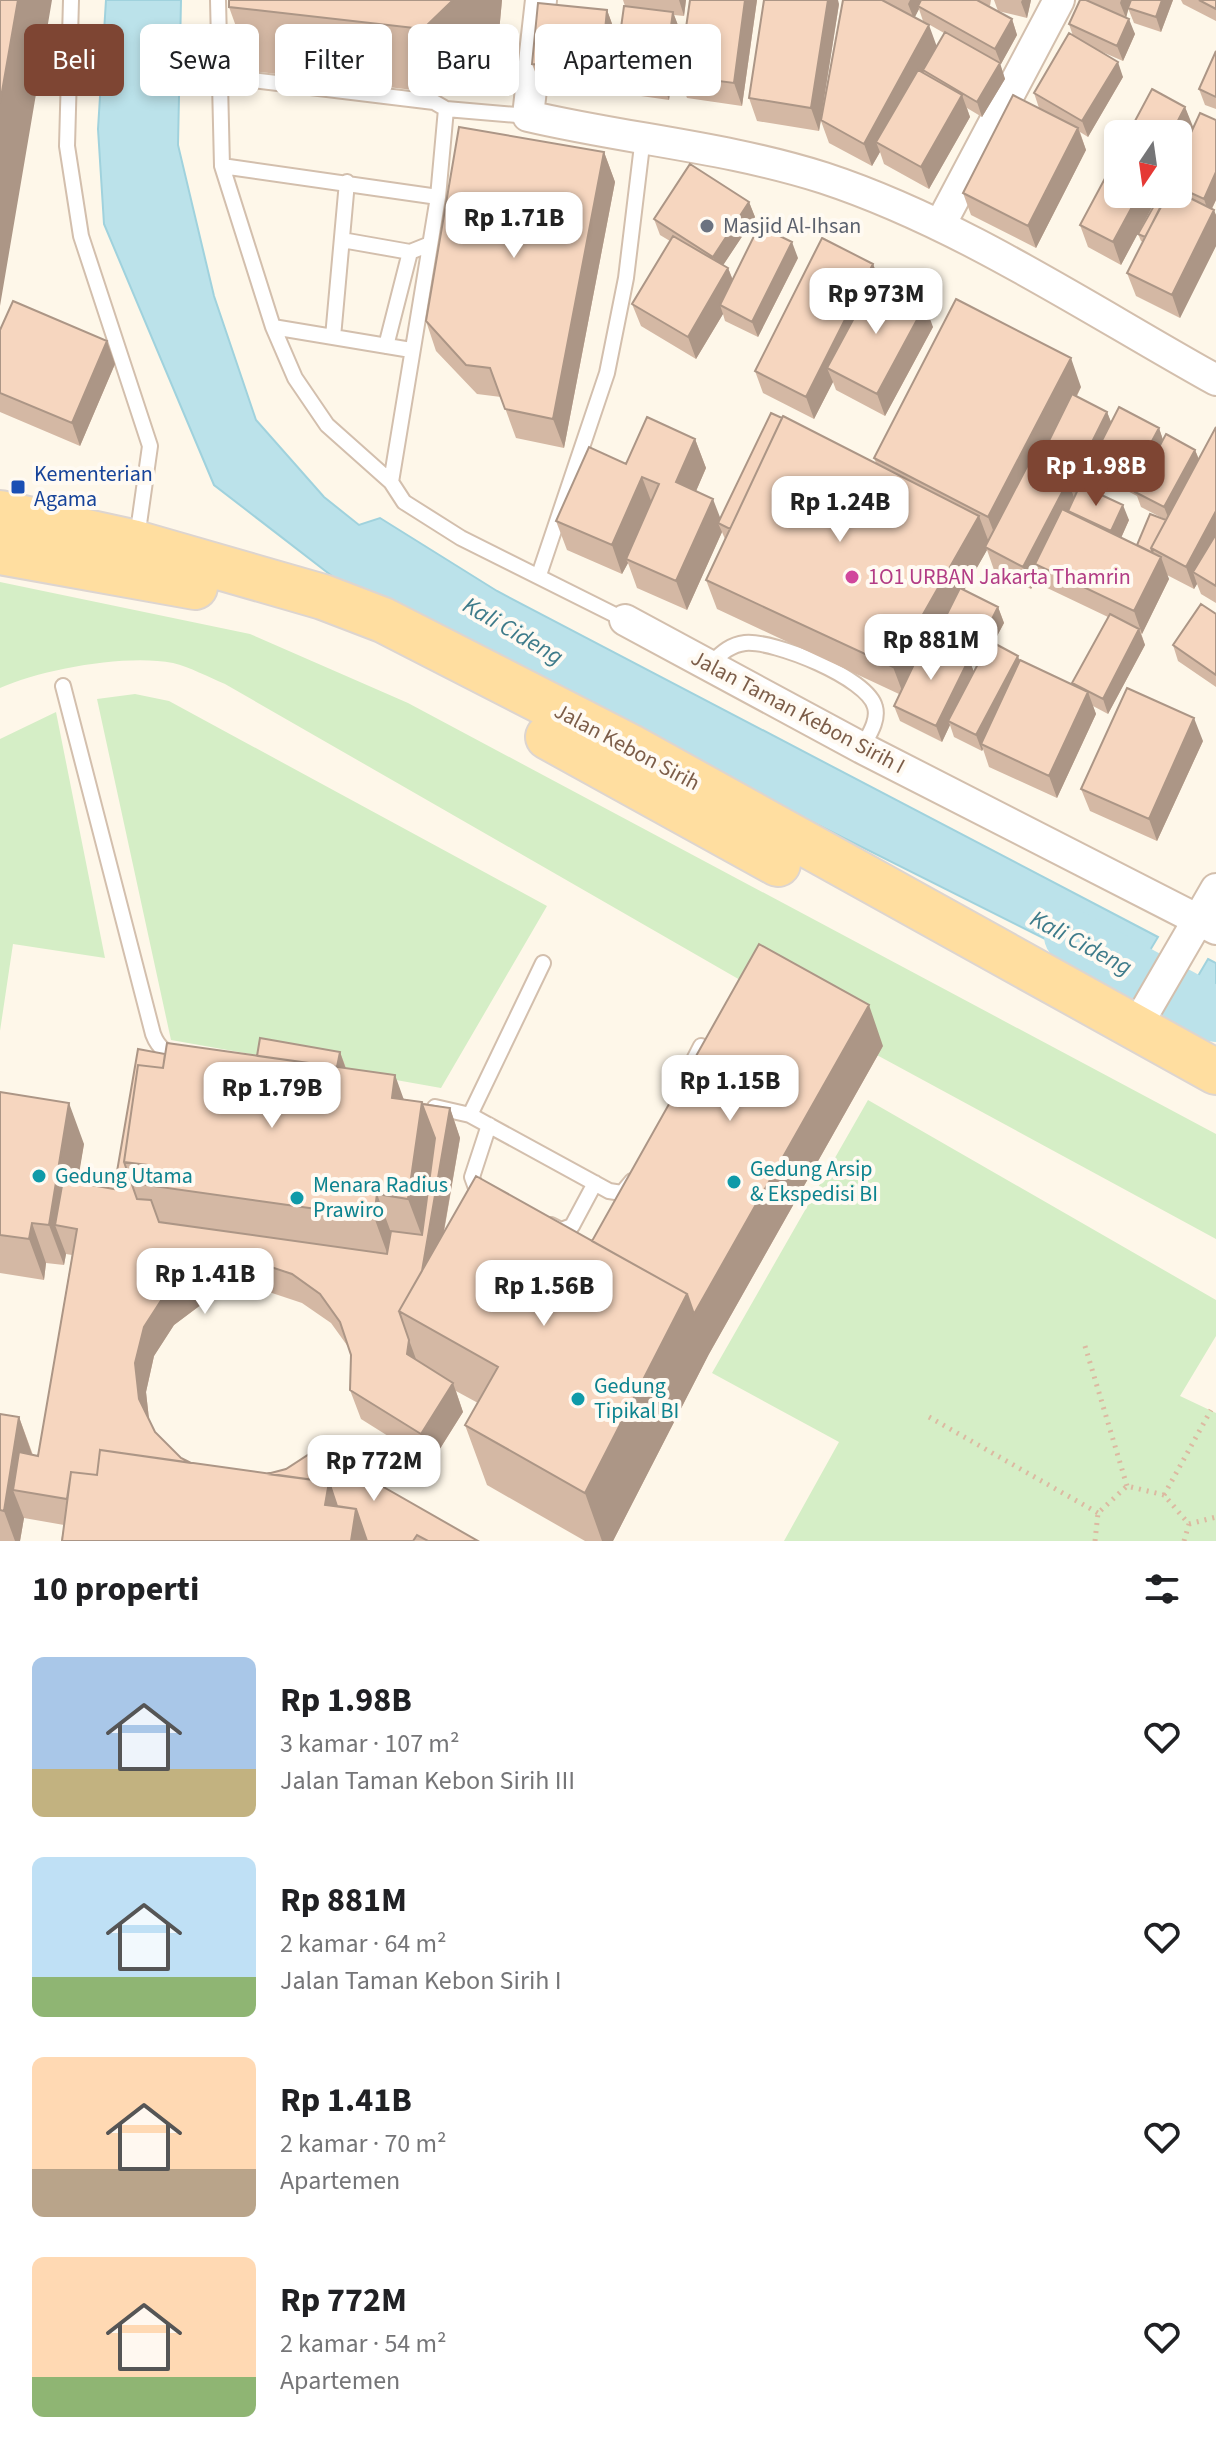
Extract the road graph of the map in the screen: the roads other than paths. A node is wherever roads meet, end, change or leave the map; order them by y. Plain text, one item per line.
1 (71, 0) edge
2 (218, 0) edge
3 (541, 0) edge
4 (1059, 0) edge
5 (218, 24) edge
6 (259, 81) edge
7 (220, 96) edge
8 (446, 109) junction
9 (528, 116) junction
10 (643, 135) junction
11 (222, 166) junction
12 (347, 182) junction
13 (438, 197) junction
14 (940, 225) junction
15 (342, 240) junction
16 (430, 244) junction
17 (410, 252) junction
18 (273, 327) junction
19 (333, 337) junction
20 (386, 346) junction
21 (411, 350) junction
22 (1216, 380) edge
23 (391, 482) junction
24 (0, 513) edge
25 (0, 552) edge
26 (132, 559) junction
27 (539, 575) junction
28 (625, 620) joint
29 (709, 665) junction
30 (63, 686) dead end
31 (862, 748) junction
32 (1216, 889) edge
33 (1208, 924) edge
34 (543, 963) dead end
35 (1142, 1018) junction
36 (701, 1046) edge
37 (198, 1060) edge
38 (1216, 1072) edge
39 (673, 1099) edge
40 (1216, 1102) edge
41 (425, 1105) edge
42 (470, 1115) junction
43 (489, 1125) junction
44 (641, 1163) edge
45 (595, 1183) junction
46 (504, 1202) edge
47 (533, 1216) edge

1 - 26 lane
2 - 5 lane, Jalan Taman Kebon Sirih I
3 - 9 street
4 - 14 street
6 - 8 lane
7 - 11 lane, Jalan Taman Kebon Sirih I
8 - 9 lane
8 - 13 lane
9 - 10 street
10 - 14 street
10 - 27 lane
11 - 12 lane
11 - 18 lane, Jalan Taman Kebon Sirih I
12 - 13 lane
12 - 15 lane
13 - 16 lane
14 - 22 street
15 - 17 lane
15 - 19 lane
16 - 17 lane
16 - 21 lane
17 - 20 lane
18 - 19 lane
18 - 23 lane, Jalan Taman Kebon Sirih I
19 - 20 lane
20 - 21 lane
21 - 23 lane
23 - 27 lane, Jalan Taman Kebon Sirih I
24 - 26 main road, Jalan Kebon Sirih
25 - 26 main road, Jalan Kebon Sirih
26 - 35 main road, Jalan Kebon Sirih
26 - 40 main road, Jalan Kebon Sirih
27 - 28 lane, Jalan Taman Kebon Sirih I
28 - 29 street, Jalan Taman Kebon Sirih I
29 - 31 street, Jalan Taman Kebon Sirih I
29 - 31 lane
30 - 37 lane
31 - 33 street, Jalan Taman Kebon Sirih I
32 - 33 street
33 - 35 street
34 - 42 lane
35 - 38 main road, Jalan Kebon Sirih
36 - 39 lane
41 - 42 lane
42 - 43 lane
43 - 45 lane
43 - 46 lane
44 - 45 lane
45 - 47 lane

